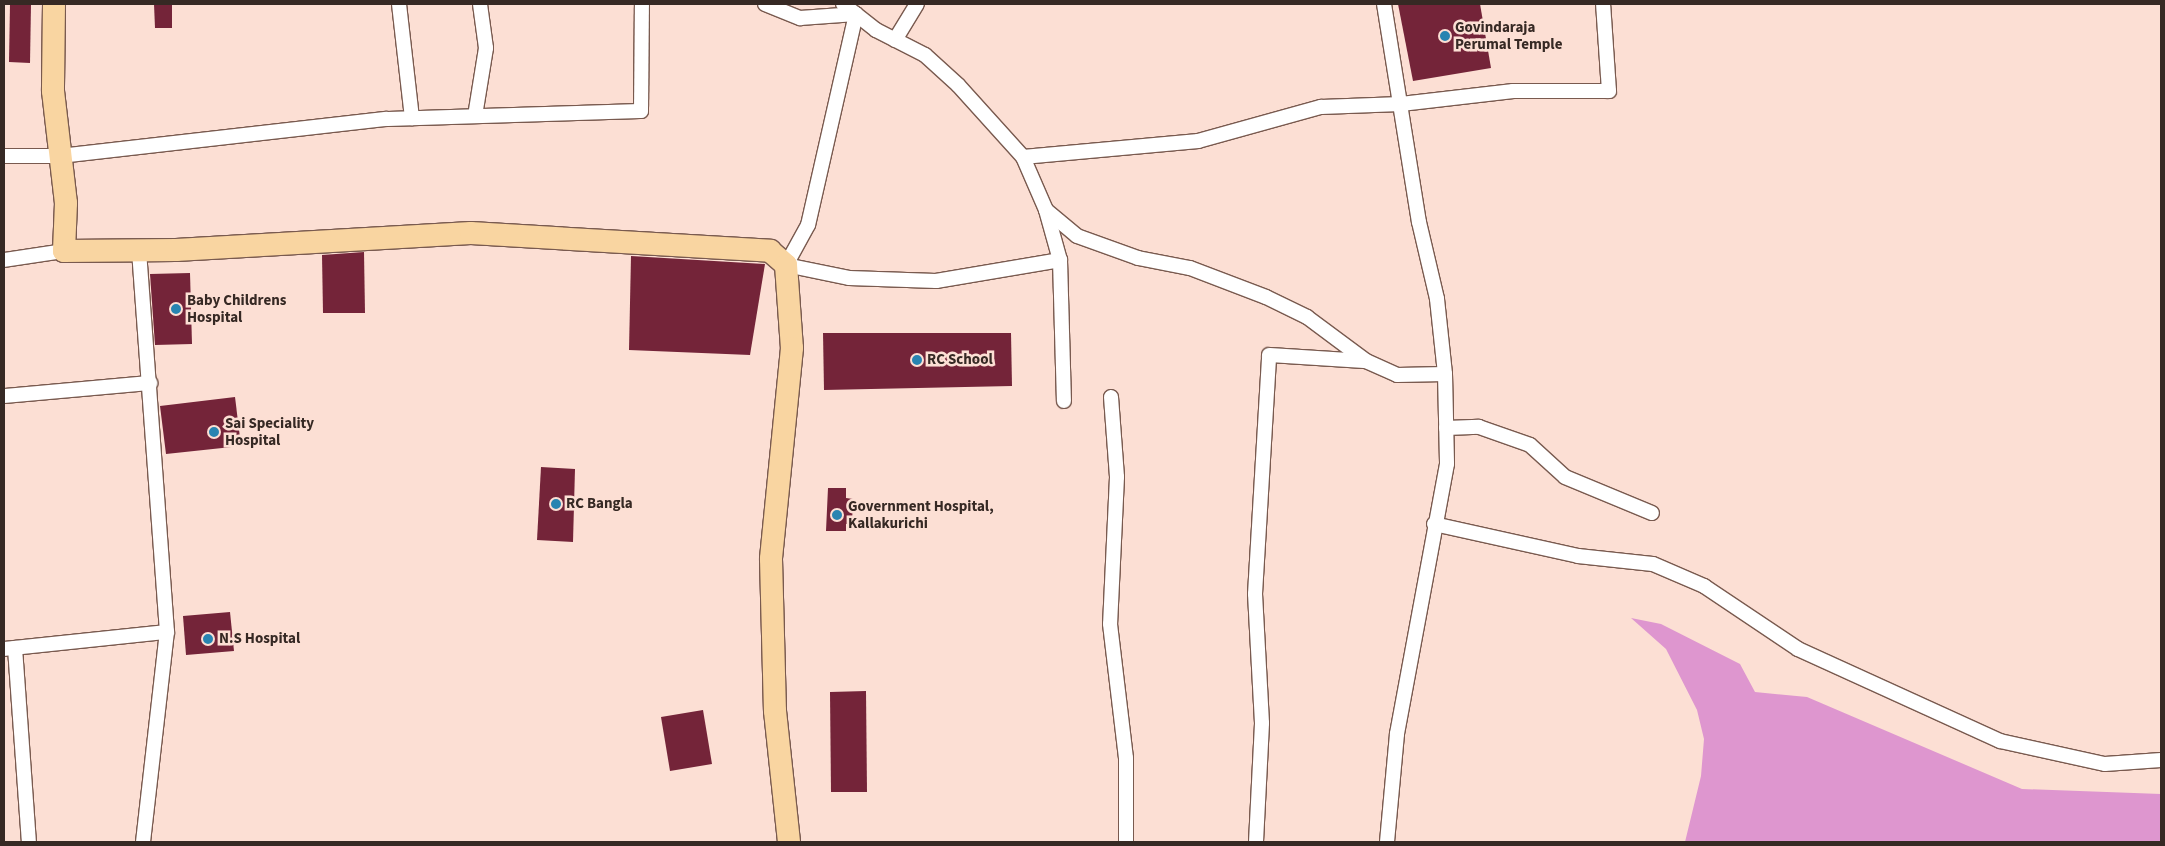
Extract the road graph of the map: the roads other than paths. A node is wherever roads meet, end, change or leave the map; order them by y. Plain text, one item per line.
1 (54, 4) edge
2 (399, 4) edge
3 (480, 4) edge
4 (642, 4) edge
5 (765, 4) edge
6 (843, 4) edge
7 (917, 4) edge
8 (1384, 4) edge
9 (1603, 4) edge
10 (856, 14) junction
11 (895, 40) junction
12 (1401, 104) junction
13 (475, 116) junction
14 (412, 118) junction
15 (4, 156) edge
16 (60, 156) junction
17 (1023, 157) junction
18 (1046, 210) junction
19 (139, 250) junction
20 (64, 251) junction
21 (4, 260) edge
22 (1060, 260) junction
23 (786, 265) junction
24 (1366, 361) junction
25 (1445, 374) junction
26 (150, 383) junction
27 (4, 396) edge
28 (1111, 397) dead end
29 (1064, 401) dead end
30 (1446, 428) junction
31 (1652, 512) dead end
32 (1434, 524) junction
33 (167, 632) junction
34 (9, 648) edge
35 (2161, 760) edge
36 (29, 842) edge
37 (143, 842) edge
38 (789, 842) edge
39 (1126, 842) edge
40 (1256, 842) edge
41 (1387, 842) edge

1 - 16 main road
2 - 14 street
3 - 13 street
4 - 13 street
5 - 10 street
6 - 10 street
7 - 11 street
8 - 12 street
9 - 12 street
10 - 11 street
10 - 23 street
11 - 17 street
12 - 17 street
12 - 25 street
13 - 14 street
14 - 16 street
15 - 16 street
16 - 20 main road
17 - 18 street
18 - 22 street
18 - 24 street
19 - 20 main road
19 - 23 main road
19 - 26 street
20 - 21 street
22 - 23 street
22 - 29 street
23 - 38 main road
24 - 25 street
24 - 40 street
25 - 30 street
26 - 27 street
26 - 33 street
28 - 39 street
30 - 31 street
30 - 32 street
32 - 35 street
32 - 41 street
33 - 34 street
33 - 37 street
34 - 36 street

